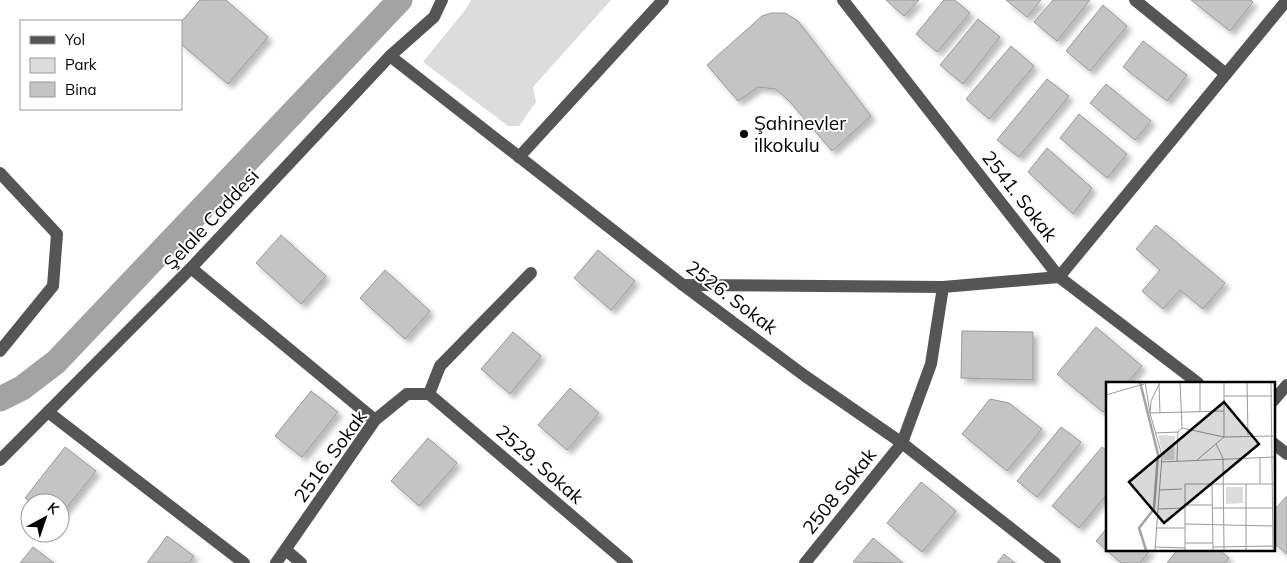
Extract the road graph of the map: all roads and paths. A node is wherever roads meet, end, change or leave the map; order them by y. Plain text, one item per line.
1 (442, 0) edge
2 (663, 0) edge
3 (844, 0) edge
4 (1135, 0) edge
5 (1287, 0) edge
6 (390, 56) junction
7 (1226, 74) junction
8 (519, 157) junction
9 (0, 173) edge
10 (191, 268) junction
11 (531, 273) dead end
12 (1059, 277) junction
13 (684, 285) junction
14 (943, 288) junction
15 (0, 351) edge
16 (1197, 382) edge
17 (1287, 385) edge
18 (429, 394) junction
19 (1274, 400) edge
20 (48, 412) junction
21 (375, 420) junction
22 (902, 442) junction
23 (1274, 444) edge
24 (1287, 454) edge
25 (0, 460) edge
26 (286, 550) junction
27 (244, 563) edge
28 (276, 563) edge
29 (301, 563) edge
30 (627, 563) edge
31 (805, 563) edge
32 (1055, 563) edge

1 - 6 street, Şelale Caddesi
2 - 8 street
3 - 12 street, 2541. Sokak
4 - 7 street
5 - 7 street
6 - 8 street, 2526. Sokak
6 - 10 street, Şelale Caddesi
7 - 12 street
8 - 13 street, 2526. Sokak
9 - 15 street
10 - 20 street, Şelale Caddesi
10 - 21 street
11 - 18 street
12 - 14 street
12 - 16 street, 2541. Sokak
13 - 14 street
13 - 22 street, 2526. Sokak
14 - 22 street, 2508 Sokak
17 - 19 street
18 - 21 street, 2516. Sokak
18 - 30 street, 2529. Sokak
20 - 25 street, Şelale Caddesi
20 - 27 street
21 - 26 street, 2516. Sokak
22 - 31 street, 2508 Sokak
22 - 32 street, 2526. Sokak
23 - 24 street
26 - 28 street, 2516. Sokak
26 - 29 street

